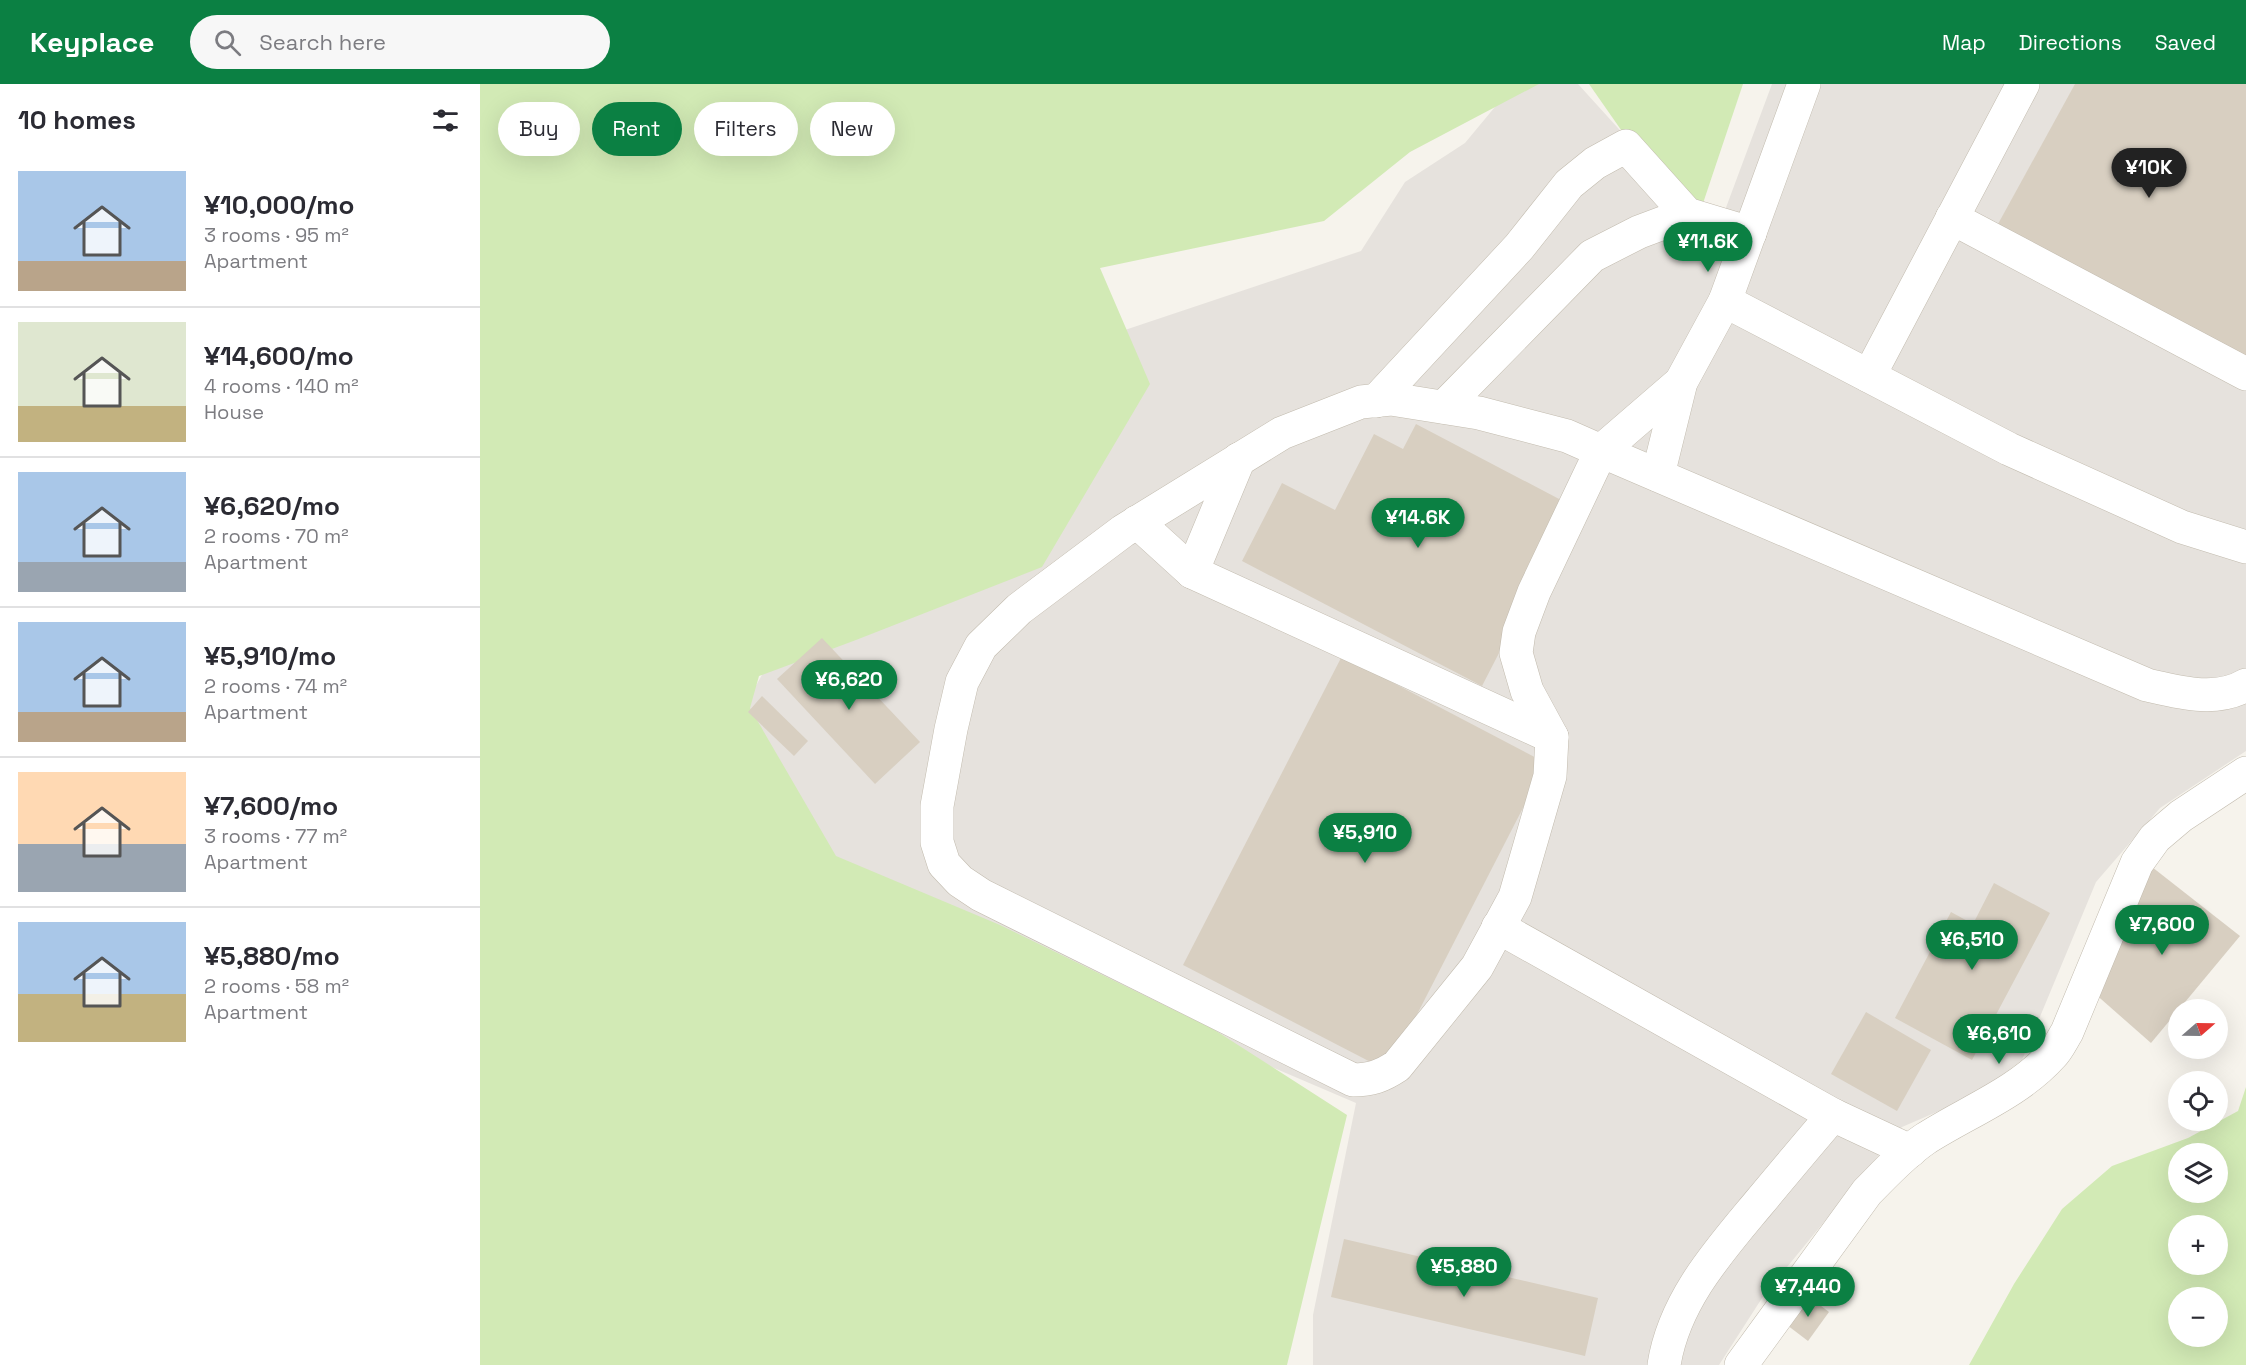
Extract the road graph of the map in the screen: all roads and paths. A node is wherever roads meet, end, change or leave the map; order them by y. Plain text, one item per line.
1 (1804, 84) edge
2 (2023, 84) edge
3 (1688, 213) junction
4 (1952, 218) junction
5 (1750, 233) junction
6 (1725, 301) junction
7 (2246, 374) edge
8 (1869, 376) junction
9 (1682, 382) junction
10 (1376, 401) junction
11 (1444, 407) junction
12 (1601, 451) junction
13 (1239, 459) junction
14 (1658, 476) junction
15 (1137, 522) junction
16 (2246, 547) edge
17 (1192, 572) junction
18 (2246, 686) edge
19 (1552, 737) junction
20 (2246, 773) edge
21 (1498, 927) junction
22 (1833, 1115) junction
23 (1910, 1151) junction
24 (1664, 1365) edge
25 (1741, 1365) edge

1 - 5 street
2 - 4 street
3 - 5 street
3 - 10 street
3 - 11 street
4 - 7 street
4 - 8 street
5 - 6 street
6 - 8 street
6 - 9 street
8 - 16 street
9 - 12 street
9 - 14 street
10 - 11 street
10 - 13 street
11 - 12 street
12 - 14 street
12 - 19 street
13 - 15 street
13 - 17 street
14 - 18 street
15 - 17 street
15 - 21 street
17 - 19 street
19 - 21 street
20 - 23 street
21 - 22 street
22 - 23 street
22 - 24 street
23 - 25 street

